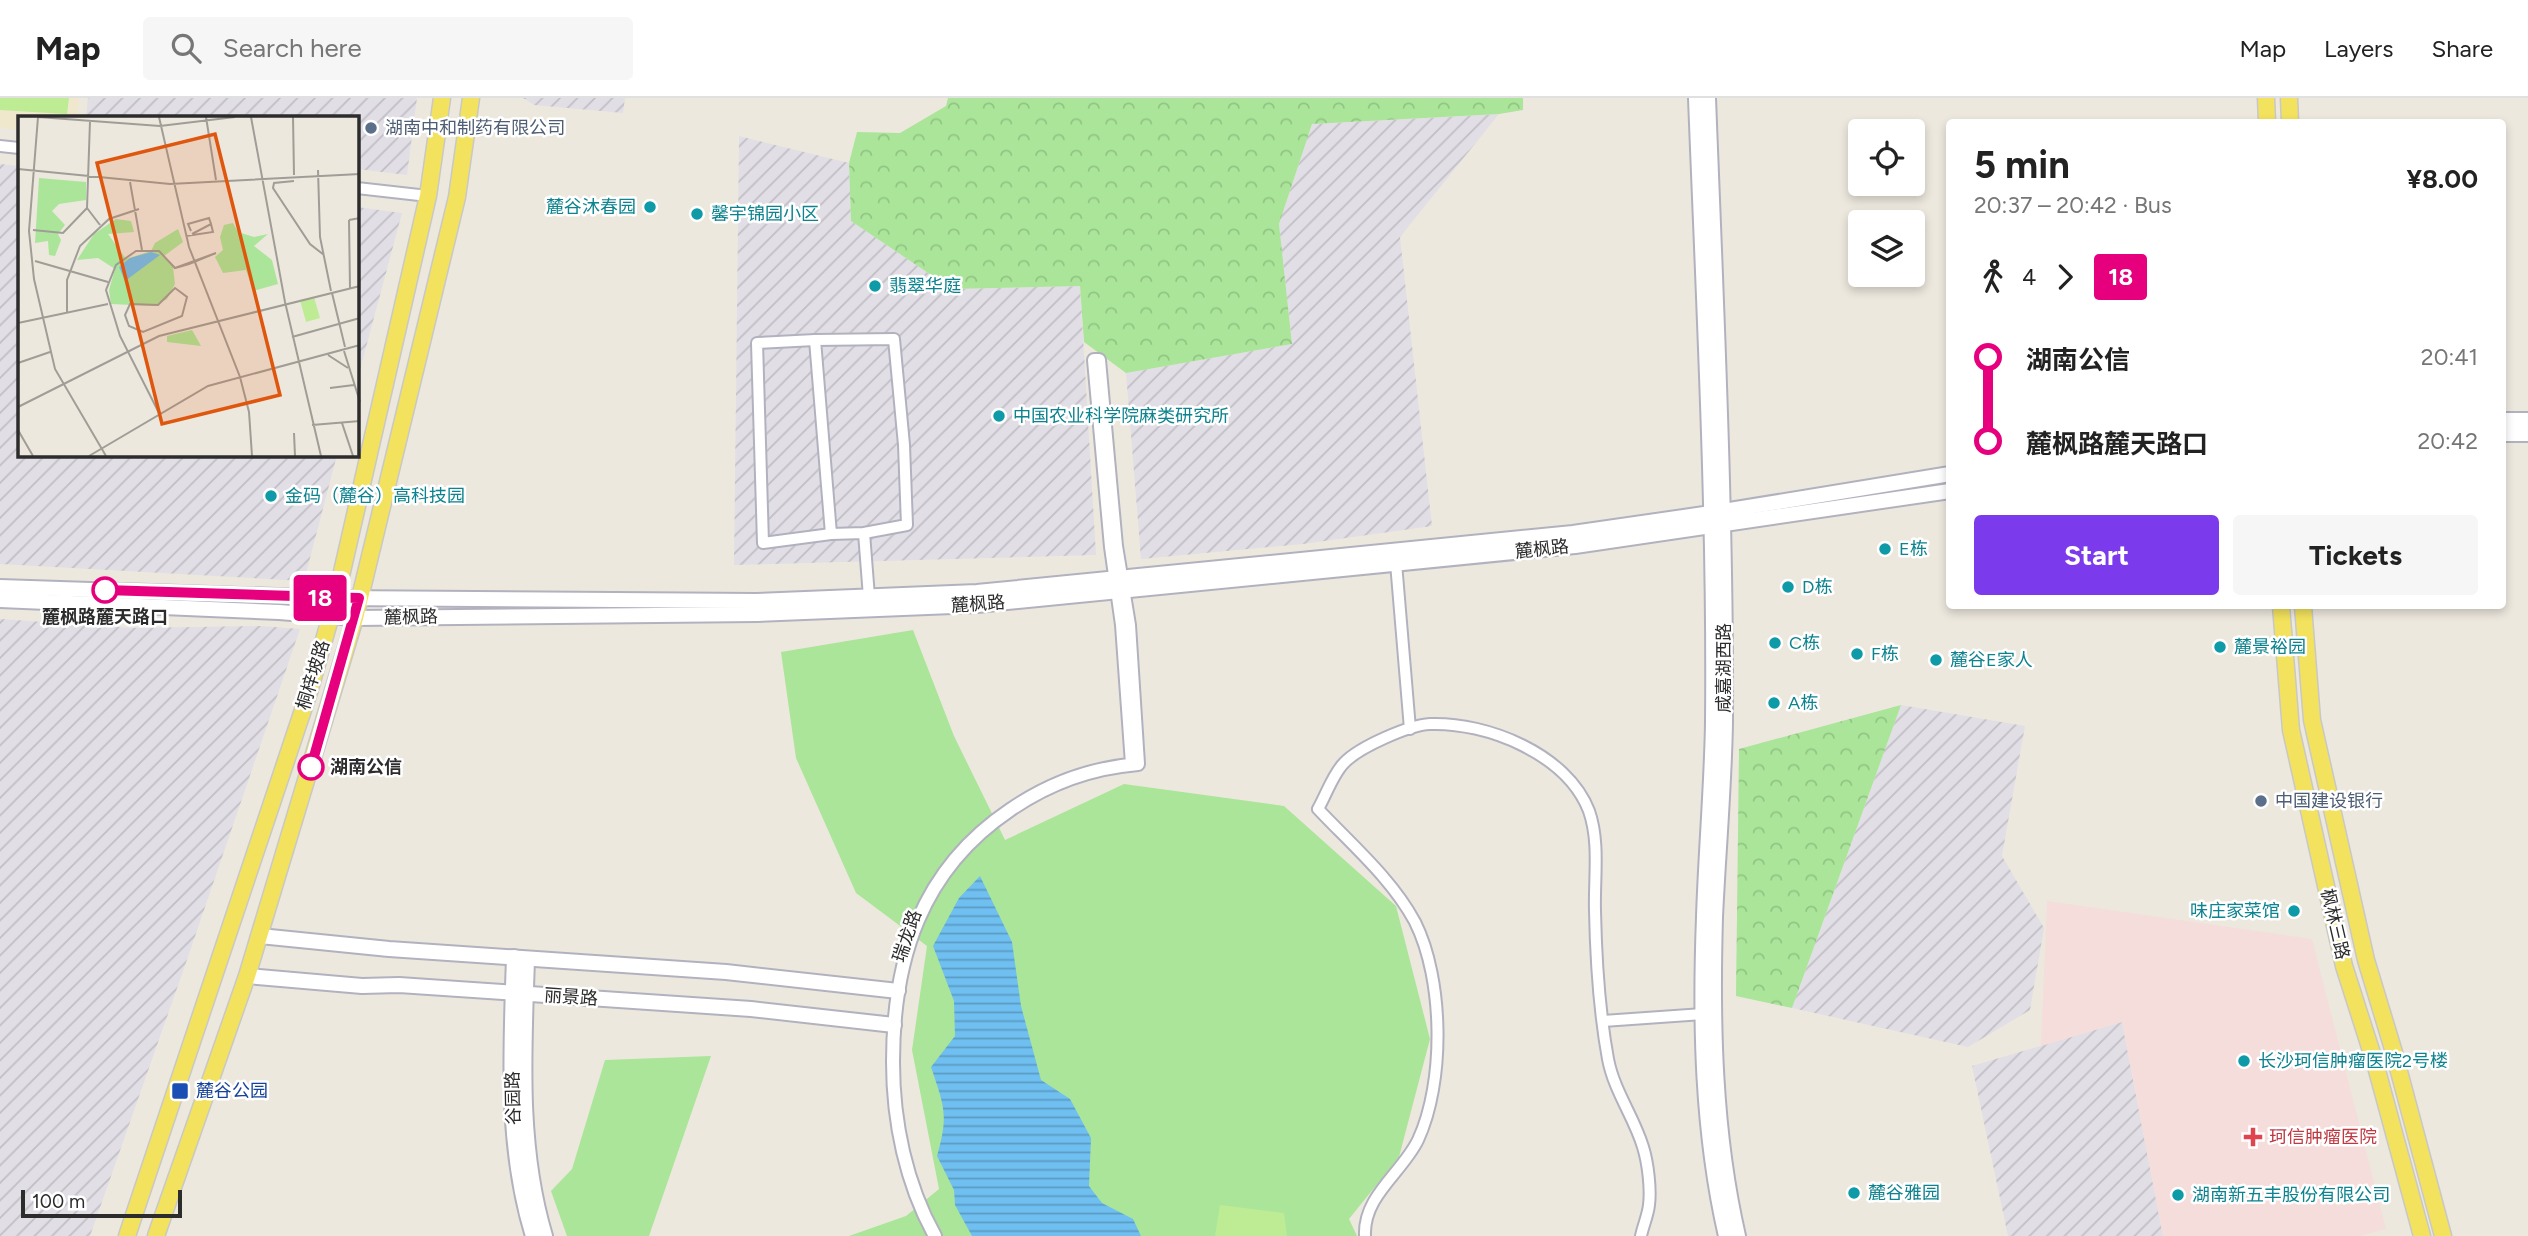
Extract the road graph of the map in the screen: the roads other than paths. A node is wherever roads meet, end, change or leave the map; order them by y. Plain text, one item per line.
1 (442, 98) edge
2 (471, 98) edge
3 (1696, 98) edge
4 (1708, 98) edge
5 (2266, 98) edge
6 (2289, 98) edge
7 (2267, 119) edge
8 (2290, 119) edge
9 (0, 146) edge
10 (18, 148) edge
11 (359, 188) edge
12 (428, 196) junction
13 (815, 340) junction
14 (2506, 420) edge
15 (2528, 420) edge
16 (2528, 433) edge
17 (2506, 434) edge
18 (1946, 475) edge
19 (1946, 491) edge
20 (1718, 519) junction
21 (864, 533) junction
22 (831, 534) junction
23 (1396, 564) junction
24 (1120, 584) junction
25 (0, 587) edge
26 (869, 597) junction
27 (336, 598) junction
28 (359, 598) junction
29 (0, 600) edge
30 (2281, 609) edge
31 (2303, 609) edge
32 (331, 615) junction
33 (355, 618) junction
34 (1410, 729) junction
35 (260, 936) junction
36 (520, 958) junction
37 (247, 976) junction
38 (894, 991) junction
39 (519, 993) junction
40 (1703, 1014) junction
41 (1603, 1021) junction
42 (890, 1025) junction
43 (127, 1236) edge
44 (156, 1236) edge
45 (533, 1236) edge
46 (545, 1236) edge
47 (928, 1236) edge
48 (935, 1236) edge
49 (1365, 1236) edge
50 (1641, 1236) edge
51 (1726, 1236) edge
52 (1738, 1236) edge
53 (2422, 1236) edge
54 (2441, 1236) edge

1 - 12 main road, 桐梓坡路
2 - 28 main road, 桐梓坡路
3 - 20 main road, 咸嘉湖西路
4 - 20 main road, 咸嘉湖西路
5 - 7 main road
6 - 8 main road
9 - 10 street
11 - 12 street
12 - 27 main road, 桐梓坡路
13 - 21 street
13 - 22 street
13 - 22 street
14 - 15 main road
16 - 17 main road
18 - 20 main road
19 - 20 main road, 麓枫路
20 - 23 main road, 麓枫路
20 - 24 main road
20 - 40 main road, 咸嘉湖西路
20 - 52 main road, 咸嘉湖西路
21 - 22 street
21 - 26 street
23 - 24 main road, 麓枫路
23 - 34 street
24 - 24 street
24 - 26 main road
24 - 33 main road, 麓枫路
24 - 38 street, 瑞龙路
25 - 27 main road
26 - 28 main road
27 - 28 main road
27 - 32 main road, 桐梓坡路
28 - 33 main road, 桐梓坡路
29 - 32 main road, 麓枫路
30 - 53 main road, 枫林三路
31 - 54 main road, 枫林三路
32 - 33 main road, 麓枫路
32 - 43 main road, 桐梓坡路
33 - 35 main road, 桐梓坡路
34 - 41 street
34 - 49 street
35 - 36 main road, 丽景路
35 - 37 main road, 桐梓坡路
36 - 38 main road, 丽景路
36 - 39 main road, 谷园路
37 - 39 main road, 丽景路
37 - 44 main road, 桐梓坡路
38 - 42 street, 瑞龙路
39 - 42 main road, 丽景路
39 - 45 main road, 谷园路
39 - 46 main road, 谷园路
40 - 41 street
40 - 51 main road, 咸嘉湖西路
41 - 50 street
42 - 47 street, 瑞龙路
42 - 48 street, 瑞龙路

